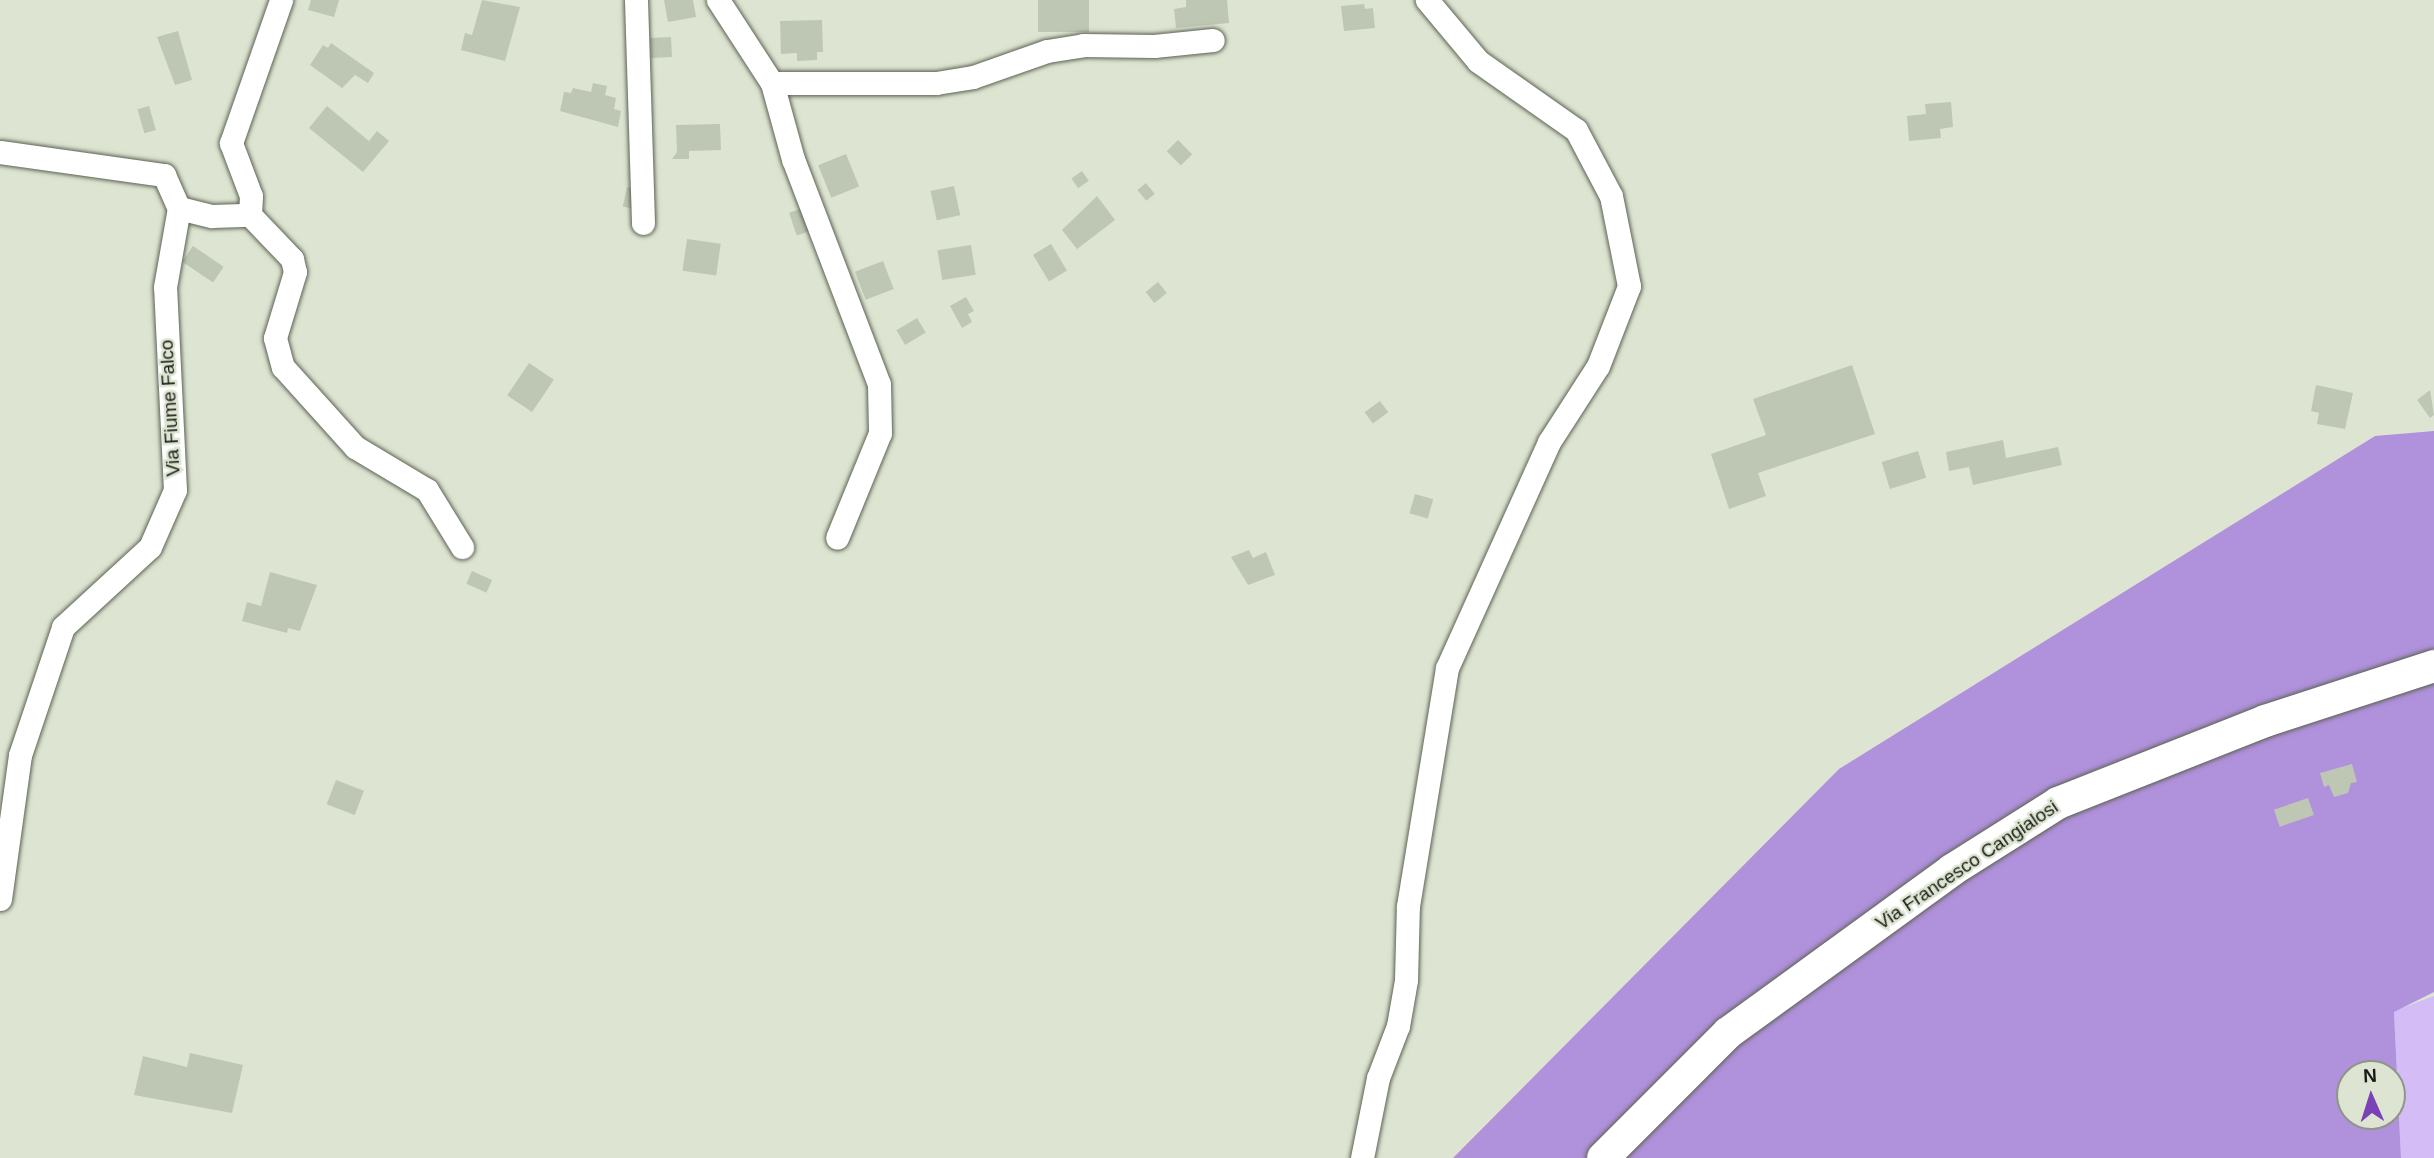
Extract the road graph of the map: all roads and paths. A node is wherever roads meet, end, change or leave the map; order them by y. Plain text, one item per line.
1 (281, 0) edge
2 (636, 0) edge
3 (718, 0) edge
4 (1427, 0) edge
5 (1213, 40) dead end
6 (772, 83) junction
7 (0, 152) edge
8 (179, 208) junction
9 (250, 215) junction
10 (643, 223) dead end
11 (836, 538) dead end
12 (462, 547) dead end
13 (2434, 666) edge
14 (0, 899) edge
15 (1362, 1158) edge
16 (1603, 1158) edge

1 - 9 street
2 - 10 street
3 - 6 street
4 - 15 street
5 - 6 street
6 - 11 street
7 - 8 street
8 - 9 street
8 - 14 street, Via Fiume Falco
9 - 12 street
13 - 16 street, Via Francesco Cangialosi

